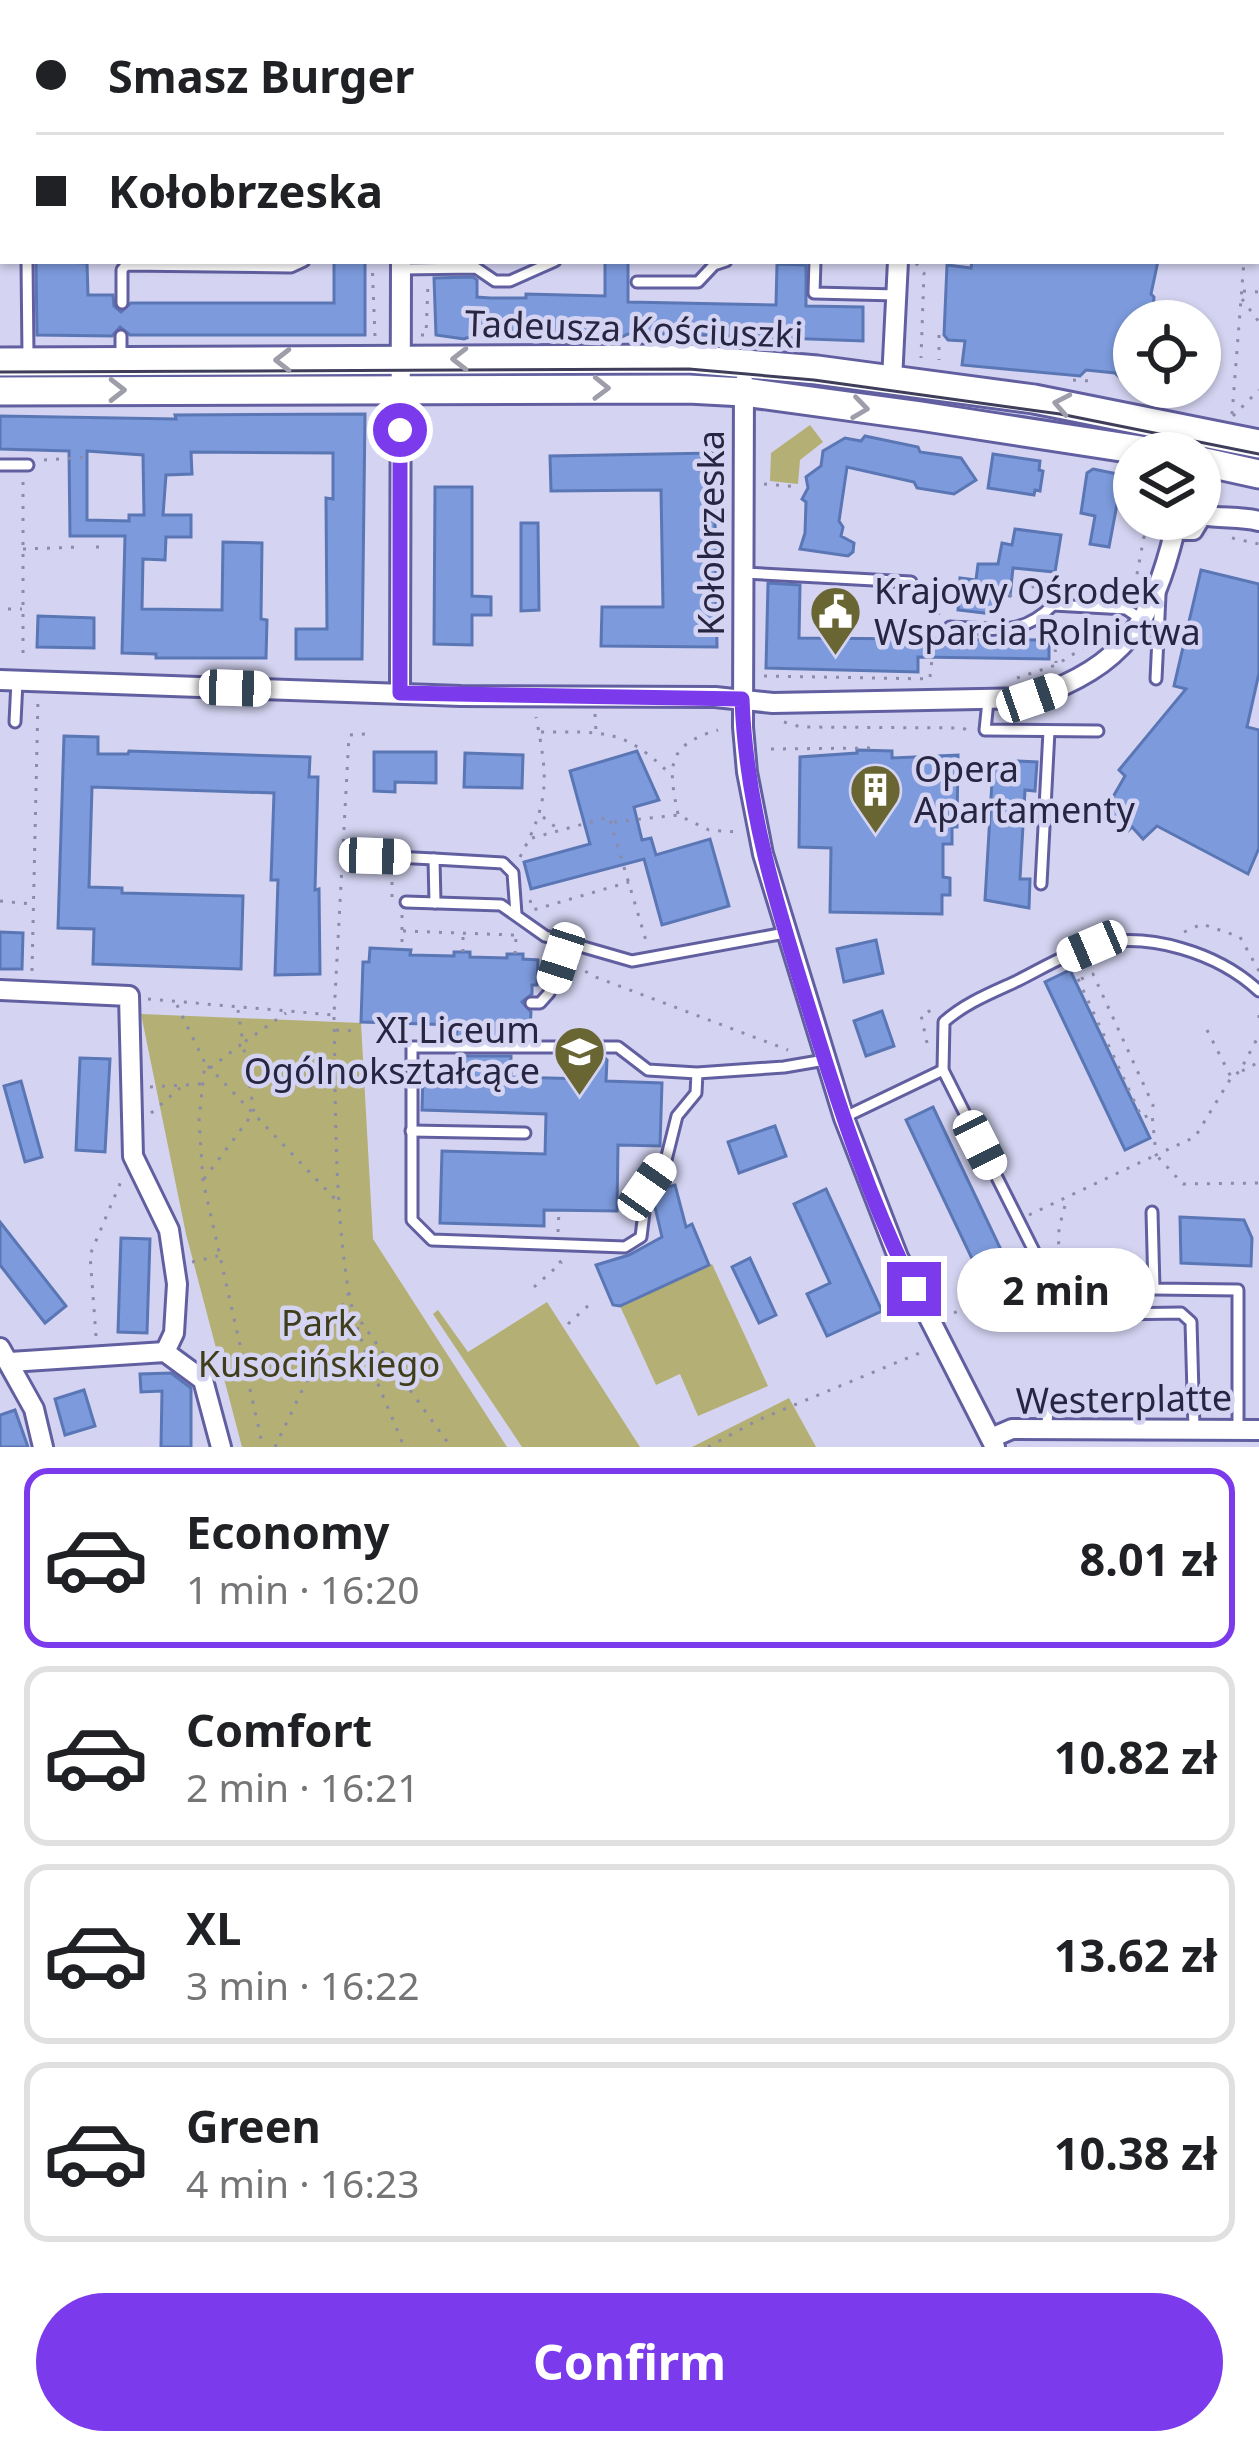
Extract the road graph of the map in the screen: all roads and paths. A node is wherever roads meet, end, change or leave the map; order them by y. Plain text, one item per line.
1 (27, 264) edge
2 (125, 264) edge
3 (167, 264) edge
4 (298, 264) edge
5 (372, 264) edge
6 (548, 264) edge
7 (717, 264) edge
8 (815, 264) edge
9 (898, 264) edge
10 (918, 264) edge
11 (1244, 264) edge
12 (401, 265) edge
13 (428, 269) junction
14 (637, 282) dead end
15 (1259, 292) edge
16 (1241, 294) junction
17 (897, 295) junction
18 (122, 303) dead end
19 (1259, 322) edge
20 (938, 334) dead end
21 (383, 335) dead end
22 (941, 359) dead end
23 (405, 361) junction
24 (14, 362) edge
25 (920, 372) dead end
26 (744, 378) junction
27 (892, 380) junction
28 (1073, 380) dead end
29 (1091, 381) dead end
30 (1259, 390) edge
31 (0, 391) edge
32 (1232, 417) junction
33 (1224, 425) dead end
34 (1259, 444) edge
35 (1113, 445) edge
36 (90, 457) dead end
37 (29, 463) joint
38 (0, 465) edge
39 (1221, 466) edge
40 (1259, 474) edge
41 (764, 484) dead end
42 (799, 487) dead end
43 (20, 506) dead end
44 (1221, 513) edge
45 (1259, 520) edge
46 (1221, 536) edge
47 (1144, 540) edge
48 (1168, 540) edge
49 (1259, 544) edge
50 (82, 547) dead end
51 (96, 547) dead end
52 (105, 547) dead end
53 (21, 549) junction
54 (745, 573) junction
55 (911, 582) dead end
56 (1160, 588) junction
57 (22, 608) junction
58 (8, 609) dead end
59 (956, 615) dead end
60 (995, 619) dead end
61 (1142, 619) junction
62 (950, 627) dead end
63 (1100, 638) dead end
64 (22, 660) dead end
65 (764, 676) dead end
66 (929, 679) junction
67 (1156, 679) dead end
68 (8, 680) edge
69 (1006, 681) dead end
70 (944, 685) dead end
71 (400, 693) junction
72 (37, 697) dead end
73 (742, 699) junction
74 (988, 701) junction
75 (535, 710) dead end
76 (594, 712) dead end
77 (771, 718) dead end
78 (16, 722) dead end
79 (367, 729) dead end
80 (718, 730) dead end
81 (1049, 731) junction
82 (1098, 731) dead end
83 (539, 732) junction
84 (596, 732) junction
85 (974, 735) dead end
86 (872, 748) dead end
87 (771, 749) dead end
88 (670, 774) junction
89 (679, 815) junction
90 (542, 816) junction
91 (613, 823) junction
92 (560, 830) junction
93 (736, 832) dead end
94 (530, 838) junction
95 (375, 856) dead end
96 (434, 859) junction
97 (518, 860) dead end
98 (381, 878) dead end
99 (402, 881) dead end
100 (629, 882) junction
101 (1041, 884) dead end
102 (528, 893) dead end
103 (0, 902) edge
104 (406, 902) dead end
105 (435, 903) junction
106 (34, 904) junction
107 (516, 915) junction
108 (403, 931) dead end
109 (463, 933) junction
110 (785, 933) junction
111 (567, 943) junction
112 (463, 952) dead end
113 (515, 954) dead end
114 (1068, 956) junction
115 (651, 959) junction
116 (571, 963) dead end
117 (1078, 980) junction
118 (0, 990) edge
119 (31, 991) junction
120 (1259, 991) edge
121 (129, 996) junction
122 (531, 1003) dead end
123 (176, 1004) junction
124 (238, 1008) junction
125 (936, 1008) dead end
126 (288, 1012) junction
127 (334, 1015) junction
128 (1259, 1015) edge
129 (1259, 1023) edge
130 (334, 1030) junction
131 (358, 1030) dead end
132 (1207, 1030) dead end
133 (1259, 1035) edge
134 (243, 1043) junction
135 (801, 1048) dead end
136 (825, 1060) junction
137 (932, 1062) dead end
138 (1259, 1062) edge
139 (208, 1065) junction
140 (943, 1070) junction
141 (1240, 1071) junction
142 (697, 1073) junction
143 (1231, 1078) junction
144 (203, 1084) junction
145 (183, 1085) junction
146 (130, 1088) junction
147 (254, 1112) junction
148 (1152, 1114) junction
149 (844, 1118) junction
150 (132, 1130) junction
151 (411, 1131) junction
152 (525, 1133) dead end
153 (1156, 1155) junction
154 (128, 1167) dead end
155 (203, 1180) junction
156 (1259, 1184) edge
157 (1067, 1197) junction
158 (339, 1204) junction
159 (560, 1210) dead end
160 (1152, 1212) dead end
161 (1018, 1220) junction
162 (558, 1235) dead end
163 (220, 1256) junction
164 (561, 1263) dead end
165 (175, 1266) junction
166 (1038, 1271) joint
167 (534, 1287) dead end
168 (349, 1293) junction
169 (590, 1304) dead end
170 (954, 1313) dead end
171 (1113, 1314) dead end
172 (357, 1316) junction
173 (568, 1324) dead end
174 (1046, 1324) dead end
175 (165, 1352) junction
176 (922, 1352) dead end
177 (5, 1355) edge
178 (97, 1358) junction
179 (1048, 1398) dead end
180 (1046, 1429) junction
181 (1194, 1430) junction
182 (1238, 1430) junction
183 (1259, 1430) edge
184 (993, 1442) edge
185 (43, 1447) edge
186 (221, 1447) edge
187 (263, 1447) edge
188 (275, 1447) edge
189 (404, 1447) edge
190 (451, 1447) edge
191 (707, 1447) edge

1 - 24 lane
2 - 18 lane
3 - 4 lane
5 - 21 path
6 - 13 lane
7 - 14 lane
8 - 17 lane
9 - 17 street
10 - 25 path
11 - 16 path
12 - 13 lane
12 - 23 street
13 - 23 path
15 - 16 path
16 - 19 path
16 - 32 path
17 - 27 street
20 - 22 path
23 -> 24 street, Tadeusza Kościuszki
23 - 26 street, Tadeusza Kościuszki
31 -> 23 street, Tadeusza Kościuszki
23 - 71 street
26 - 27 street, Tadeusza Kościuszki
26 -> 35 street, Tadeusza Kościuszki
26 - 54 street, Kołobrzeska
34 -> 27 street, Tadeusza Kościuszki
28 - 29 path
30 - 32 path
32 - 33 path
36 - 37 path
37 - 38 lane
39 - 40 street
41 - 42 path
43 - 53 path
44 - 45 street
46 - 49 path
47 - 60 path
48 - 56 street
50 - 53 path
51 - 52 path
53 - 57 path
54 - 55 lane
54 - 73 street, Kołobrzeska
56 - 61 street
56 - 67 lane
57 - 58 path
57 - 64 path
59 - 66 path
61 - 62 lane
61 - 74 street
63 - 69 path
65 - 66 path
66 - 70 path
68 - 71 street
68 - 78 lane
71 - 73 street
72 - 106 path
73 - 74 street
73 - 110 street, Kołobrzeska
74 - 81 lane
75 - 83 path
76 - 84 path
77 - 85 path
79 - 127 path
80 - 88 path
81 - 82 lane
81 - 101 lane
83 - 84 path
83 - 90 path
84 - 88 path
86 - 87 path
88 - 89 path
89 - 91 path
89 - 93 path
90 - 92 path
90 - 94 path
91 - 92 path
91 - 100 path
92 - 94 path
94 - 97 path
95 - 96 lane
96 - 105 lane
96 - 107 lane
98 - 99 path
100 - 102 path
100 - 115 path
103 - 106 path
104 - 105 lane
105 - 107 lane
106 - 119 path
107 - 111 lane
108 - 109 path
109 - 112 path
109 - 113 path
110 - 115 lane
110 - 136 street, Kołobrzeska
111 - 115 lane
111 - 122 lane
114 - 117 path
114 - 120 lane
114 - 140 lane
116 - 135 path
117 - 148 path
117 - 148 path
118 - 119 street
119 - 121 street
121 - 123 path
121 - 146 street
123 - 124 path
123 - 139 path
124 - 126 path
124 - 134 path
125 - 137 path
126 - 127 path
126 - 134 path
127 - 130 path
128 - 129 path
130 - 131 path
130 - 158 path
132 - 143 path
133 - 141 path
134 - 139 path
134 - 147 path
136 - 142 lane
136 - 149 street, Kołobrzeska
138 - 141 path
139 - 144 path
139 - 147 path
140 - 149 lane
140 - 161 lane
141 - 143 path
142 - 151 lane
142 - 151 lane
143 - 153 path
144 - 145 path
144 - 155 path
145 - 146 path
145 - 150 path
146 - 150 street
147 - 155 path
147 - 158 path
148 - 153 path
149 - 184 street, Kołobrzeska
150 - 165 street
151 - 152 lane
153 - 156 path
153 - 157 path
154 - 178 path
155 - 163 path
157 - 161 path
157 - 174 path
158 - 168 path
159 - 162 path
160 - 182 lane
161 - 166 lane
163 - 165 path
163 - 187 path
164 - 167 path
165 - 175 street
166 - 170 path
168 - 172 path
168 - 188 path
169 - 173 path
171 - 181 lane
172 - 189 path
172 - 190 path
175 - 178 street
175 - 186 street
176 - 191 path
177 - 178 street
177 - 185 street
179 - 180 lane
180 - 181 street, Westerplatte
180 - 184 street, Westerplatte
181 - 182 street, Westerplatte
182 - 183 street, Westerplatte

